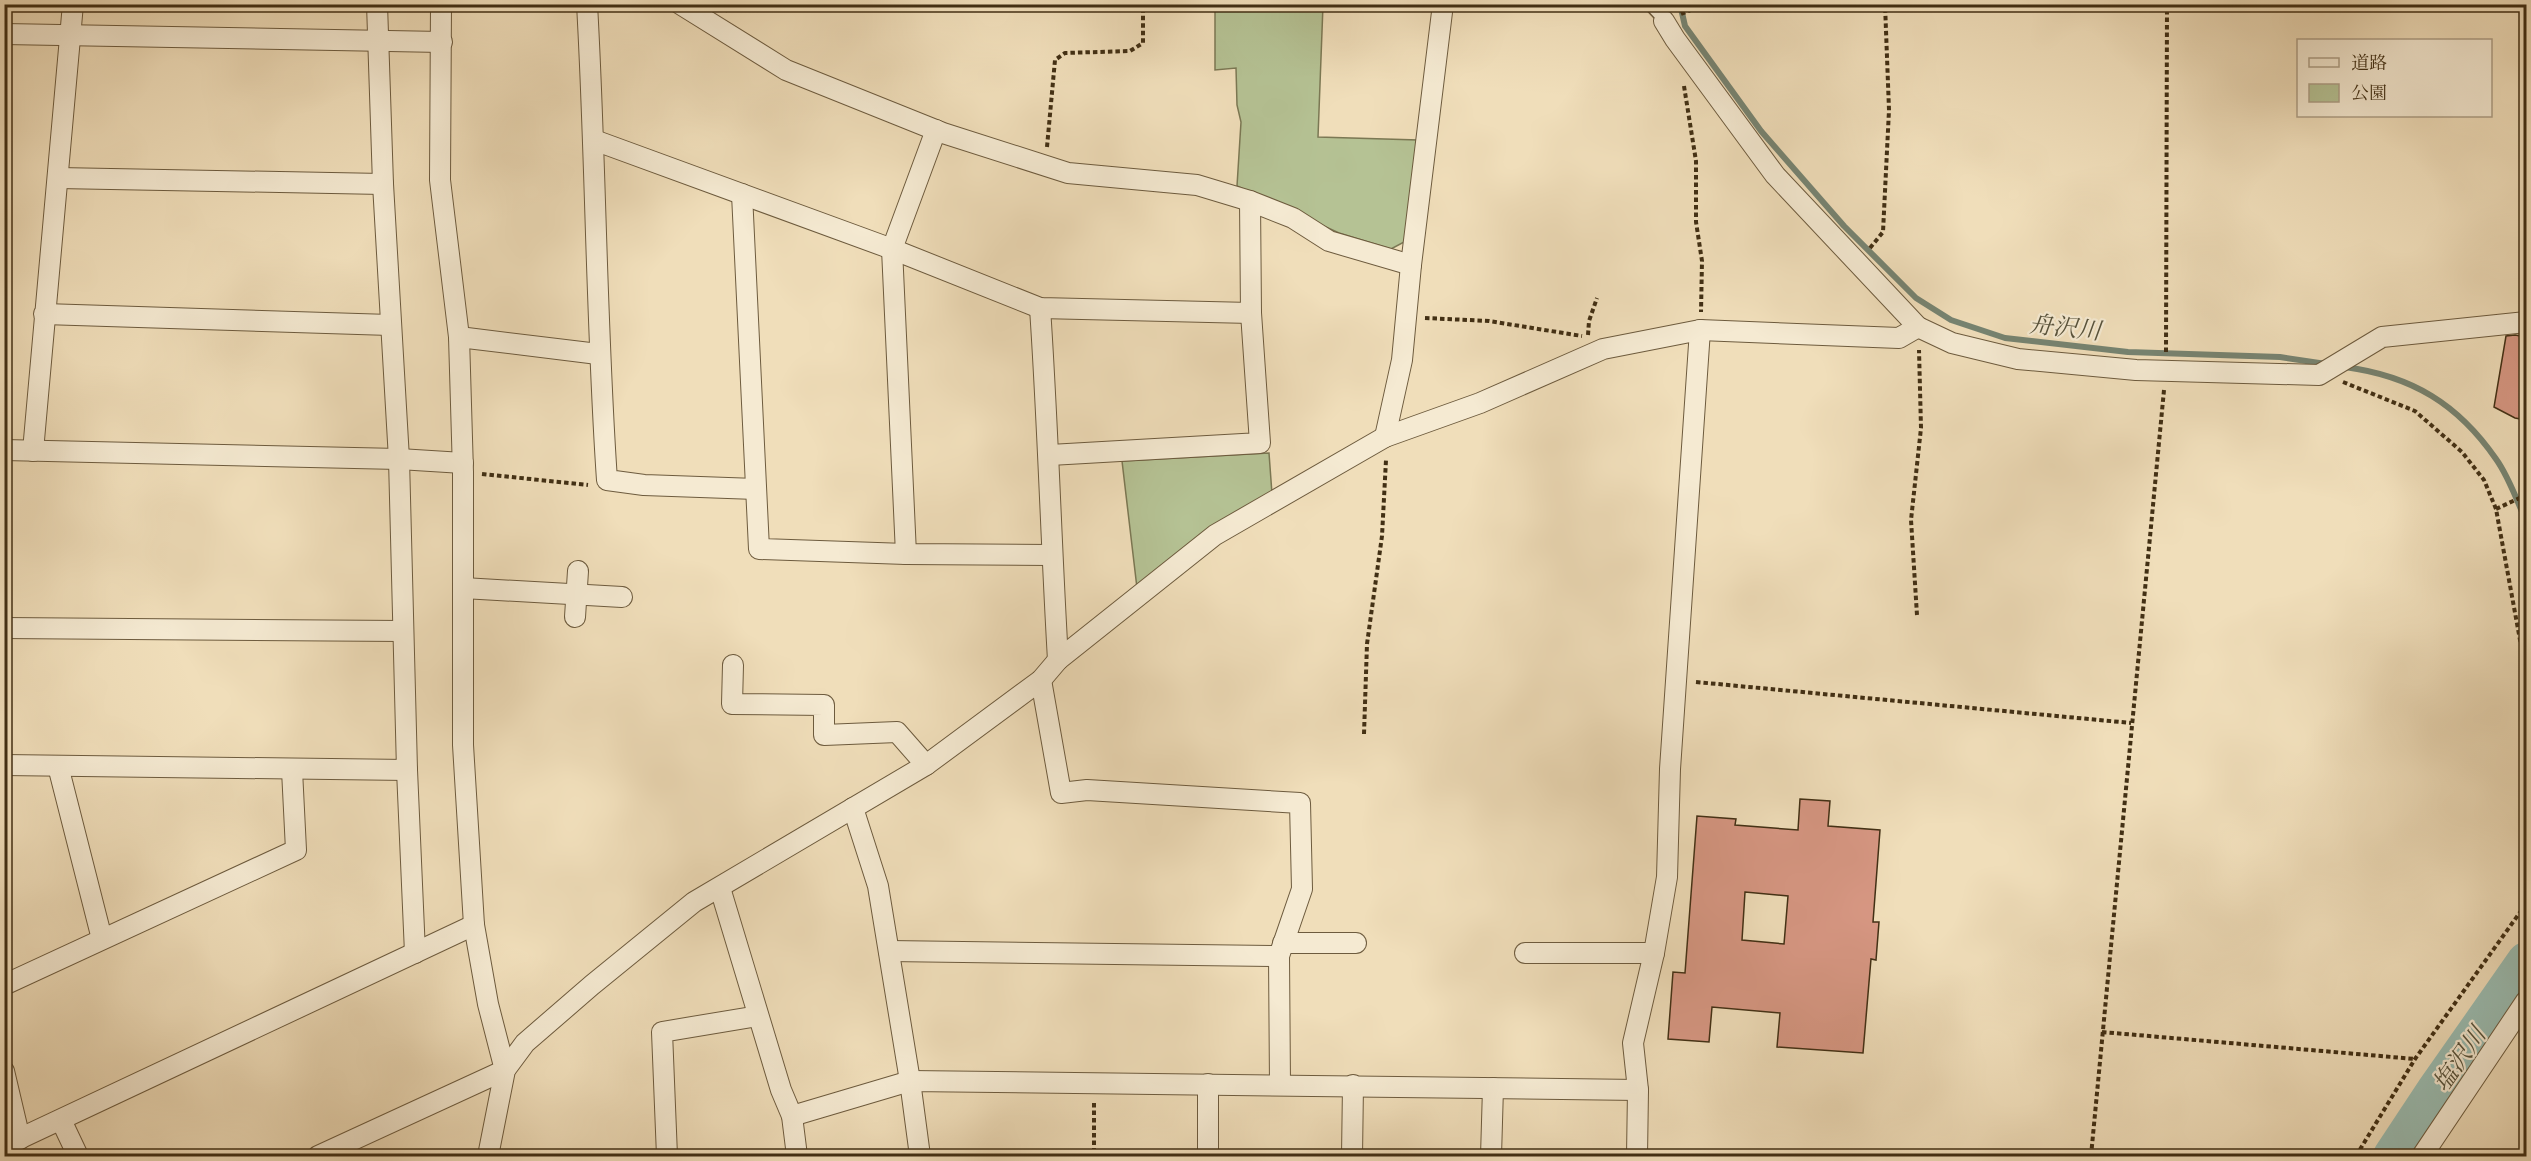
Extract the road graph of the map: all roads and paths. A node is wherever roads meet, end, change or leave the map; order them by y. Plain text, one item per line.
1 (73, 4) edge
2 (377, 4) edge
3 (441, 4) edge
4 (587, 4) edge
5 (680, 4) edge
6 (1143, 4) edge
7 (1443, 4) edge
8 (1648, 4) edge
9 (1690, 4) edge
10 (1700, 4) edge
11 (1885, 4) edge
12 (2167, 4) edge
13 (1664, 21) joint
14 (4, 34) edge
15 (69, 35) junction
16 (378, 42) junction
17 (442, 42) junction
18 (1684, 85) dead end
19 (936, 130) junction
20 (594, 140) junction
21 (1042, 165) junction
22 (58, 178) junction
23 (383, 184) junction
24 (742, 194) junction
25 (1250, 201) junction
26 (1875, 241) dead end
27 (892, 249) junction
28 (1411, 265) junction
29 (1597, 298) dead end
30 (1040, 308) junction
31 (1251, 313) junction
32 (44, 315) junction
33 (1407, 318) junction
34 (2526, 322) edge
35 (390, 325) junction
36 (1918, 327) junction
37 (1700, 330) junction
38 (459, 337) junction
39 (2166, 338) dead end
40 (1590, 345) junction
41 (598, 354) junction
42 (2166, 369) junction
43 (2319, 375) junction
44 (1384, 437) junction
45 (4, 450) edge
46 (33, 451) junction
47 (1050, 455) junction
48 (399, 459) junction
49 (463, 467) junction
50 (607, 480) junction
51 (756, 489) junction
52 (2526, 496) edge
53 (2496, 509) junction
54 (906, 554) junction
55 (1051, 555) junction
56 (578, 571) dead end
57 (463, 588) junction
58 (576, 594) junction
59 (622, 597) dead end
60 (1917, 615) dead end
61 (575, 617) dead end
62 (4, 628) edge
63 (403, 631) junction
64 (1058, 660) junction
65 (2526, 660) edge
66 (733, 665) dead end
67 (1041, 680) junction
68 (1676, 680) junction
69 (2132, 723) junction
70 (1364, 734) dead end
71 (4, 765) edge
72 (926, 765) junction
73 (57, 766) junction
74 (292, 770) junction
75 (407, 770) junction
76 (854, 808) junction
77 (720, 888) junction
78 (2526, 904) edge
79 (474, 925) junction
80 (102, 939) junction
81 (1356, 942) dead end
82 (1281, 949) junction
83 (889, 951) junction
84 (415, 952) junction
85 (1525, 952) dead end
86 (1654, 953) junction
87 (4, 984) edge
88 (2526, 1001) edge
89 (758, 1016) junction
90 (2102, 1032) junction
91 (2415, 1059) junction
92 (4, 1071) edge
93 (505, 1071) junction
94 (910, 1081) junction
95 (1094, 1083) junction
96 (1208, 1084) junction
97 (1280, 1085) junction
98 (1353, 1085) junction
99 (1493, 1088) junction
100 (1638, 1090) junction
101 (792, 1116) junction
102 (61, 1120) junction
103 (12, 1143) edge
104 (78, 1156) edge
105 (318, 1156) edge
106 (488, 1156) edge
107 (667, 1156) edge
108 (797, 1156) edge
109 (920, 1156) edge
110 (1094, 1156) edge
111 (1208, 1156) edge
112 (1352, 1156) edge
113 (1491, 1156) edge
114 (1637, 1156) edge
115 (2091, 1156) edge
116 (2356, 1156) edge
117 (2422, 1156) edge

1 - 15 street
2 - 16 street
3 - 17 street
4 - 20 street
5 - 19 street
6 - 21 path
7 - 28 street
8 - 13 lane
9 - 10 path
11 - 26 path
12 - 39 path
13 - 36 street
14 - 15 street
15 - 16 street
15 - 22 street
16 - 17 street
16 - 23 street
17 - 38 street
18 - 37 path
19 - 21 street
19 - 27 street
20 - 24 street
20 - 41 street
21 - 25 street
22 - 23 street
22 - 32 street
23 - 35 street
24 - 27 street
24 - 51 street
25 - 28 street
25 - 31 street
27 - 30 street
27 - 54 street
28 - 33 street
29 - 40 path
30 - 31 street
30 - 47 street
31 - 47 street
32 - 35 street
32 - 46 street
33 - 40 path
33 - 44 street
34 - 43 street
35 - 48 street
36 - 37 street
36 - 42 street
36 - 60 path
37 - 40 street
37 - 68 street
38 - 41 street
38 - 49 street
40 - 44 street
41 - 50 street
42 - 43 street
42 - 69 path
43 - 53 path
44 - 64 street
44 - 70 path
45 - 46 street
46 - 48 street
47 - 55 street
48 - 49 street
48 - 63 street
49 - 50 path
49 - 57 street
50 - 51 street
51 - 54 street
52 - 53 path
53 - 65 path
54 - 55 street
55 - 64 street
56 - 58 street
57 - 58 street
57 - 79 street
58 - 59 street
58 - 61 street
62 - 63 street
63 - 75 street
64 - 67 street
66 - 72 street
67 - 72 street
67 - 82 street
68 - 69 path
68 - 86 street
69 - 90 path
71 - 73 street
72 - 76 street
73 - 74 street
73 - 80 street
74 - 75 street
74 - 80 street
75 - 84 street
76 - 77 street
76 - 83 street
77 - 89 street
77 - 93 street
78 - 91 path
79 - 84 street
79 - 93 street
80 - 87 street
81 - 82 street
82 - 83 street
82 - 97 street
83 - 94 street
84 - 102 street
85 - 86 street
86 - 100 street
88 - 117 street
89 - 101 street
89 - 107 street
90 - 91 path
90 - 115 path
91 - 116 path
92 - 103 street
93 - 105 street
93 - 106 street
94 - 95 street
94 - 101 street
94 - 109 street
95 - 96 street
95 - 110 path
96 - 97 street
96 - 111 street
97 - 98 street
98 - 99 street
98 - 112 street
99 - 100 street
99 - 113 street
100 - 114 street
101 - 108 street
102 - 103 street
102 - 104 street

